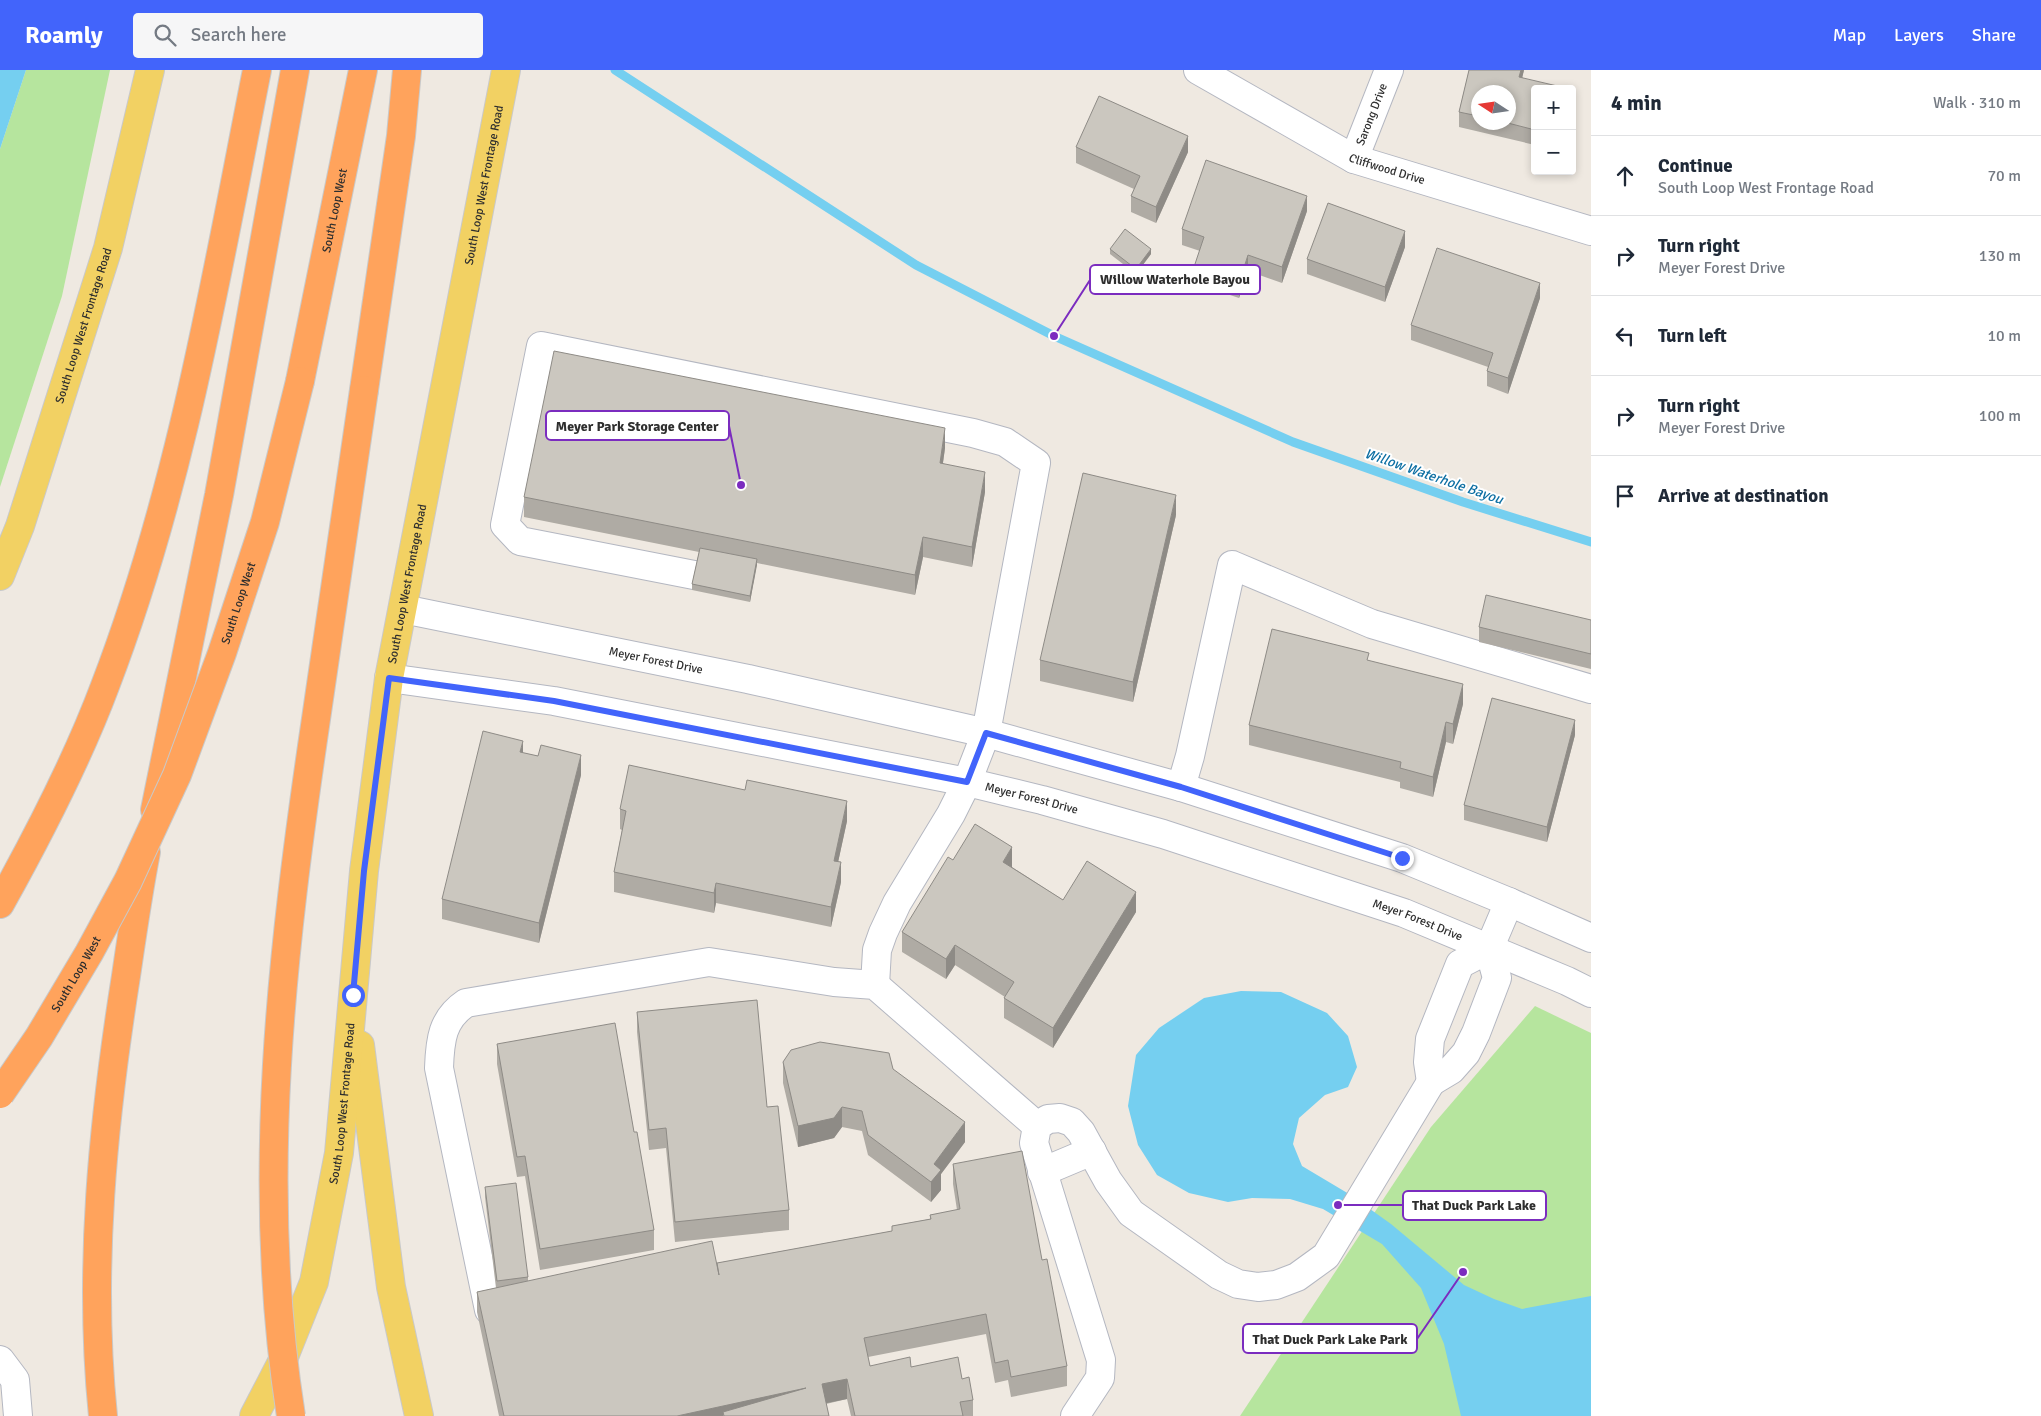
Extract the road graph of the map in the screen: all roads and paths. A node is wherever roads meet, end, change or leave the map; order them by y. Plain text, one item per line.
1 (150, 70) edge
2 (257, 70) edge
3 (294, 70) edge
4 (362, 70) edge
5 (407, 70) edge
6 (1198, 70) edge
7 (1389, 70) edge
8 (506, 71) edge
9 (1354, 159) junction
10 (1591, 231) edge
11 (694, 575) edge
12 (0, 576) edge
13 (403, 609) junction
14 (389, 678) junction
15 (1591, 689) edge
16 (986, 733) junction
17 (967, 782) junction
18 (1181, 787) junction
19 (1510, 902) junction
20 (0, 904) edge
21 (1591, 938) edge
22 (1489, 948) junction
23 (875, 985) junction
24 (1591, 993) edge
25 (353, 995) junction
26 (1431, 1082) junction
27 (0, 1094) edge
28 (1037, 1126) junction
29 (1092, 1151) junction
30 (1042, 1172) junction
31 (489, 1310) edge
32 (0, 1360) edge
33 (18, 1416) edge
34 (103, 1416) edge
35 (254, 1416) edge
36 (292, 1416) edge
37 (419, 1416) edge
38 (1075, 1416) edge

1 - 12 main road, South Loop West Frontage Road
2 - 20 highway
3 - 34 highway
4 - 27 highway, South Loop West, bridge
5 - 36 highway, bridge
6 - 9 street, Cliffwood Drive
7 - 9 street, Sarong Drive
8 - 13 main road, South Loop West Frontage Road
9 - 10 street, Cliffwood Drive
11 - 16 street
13 - 14 main road, South Loop West Frontage Road
13 - 16 street, Meyer Forest Drive
14 - 17 street, Meyer Forest Drive
14 - 25 main road, South Loop West Frontage Road
15 - 18 street
16 - 17 street
16 - 18 street, Meyer Forest Drive
17 - 22 street, Meyer Forest Drive
17 - 23 street
18 - 19 street, Meyer Forest Drive
19 - 21 street, Meyer Forest Drive
19 - 22 street
22 - 24 street, Meyer Forest Drive
22 - 26 street
22 - 26 street
23 - 28 street
23 - 31 street
25 - 35 main road, South Loop West Frontage Road
25 - 37 main road
26 - 29 street
28 - 29 street
28 - 30 street
29 - 30 street
30 - 38 street
32 - 33 street

